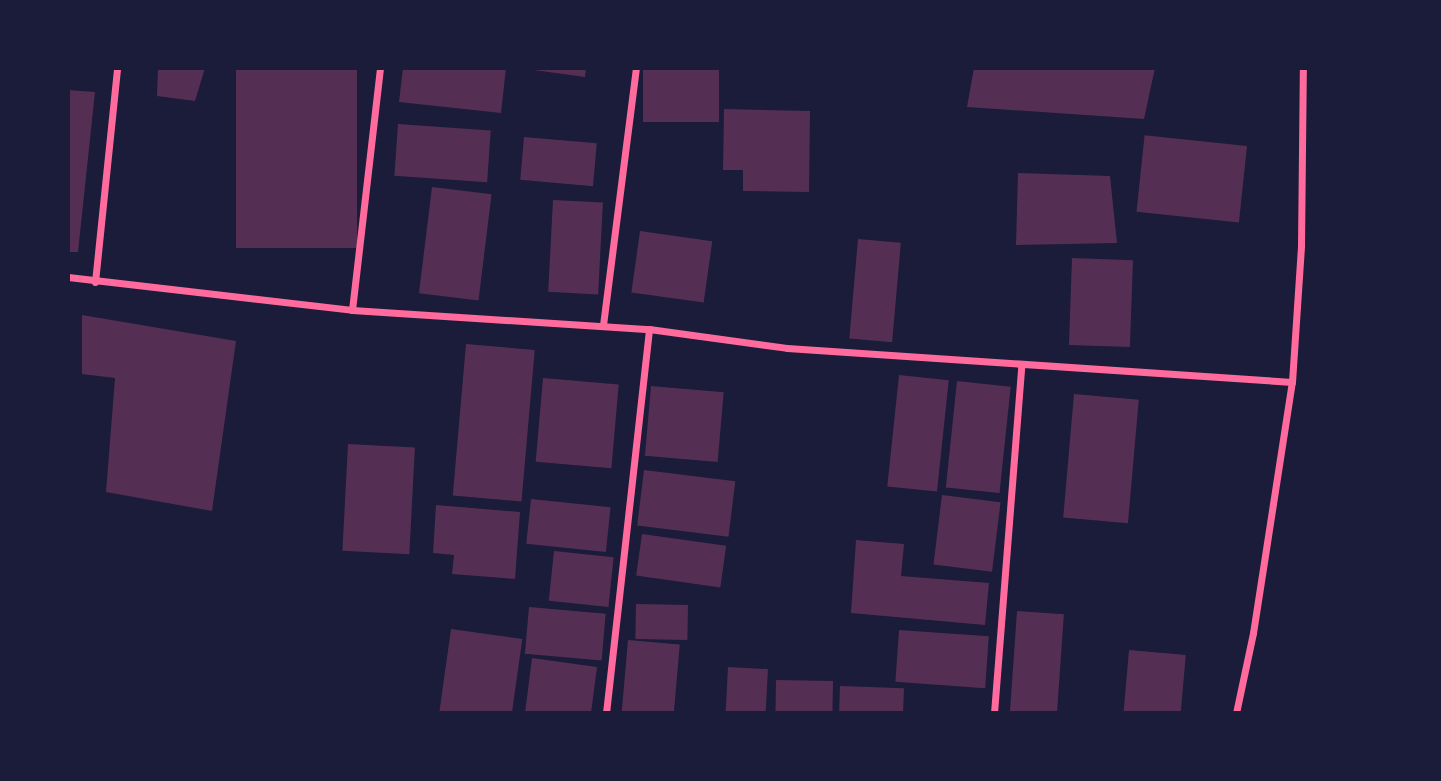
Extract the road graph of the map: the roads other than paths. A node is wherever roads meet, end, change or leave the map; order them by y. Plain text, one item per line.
1 (117, 68) edge
2 (380, 68) edge
3 (636, 68) edge
4 (1303, 68) edge
5 (68, 277) edge
6 (95, 282) junction
7 (352, 310) junction
8 (603, 324) junction
9 (649, 329) junction
10 (1020, 367) junction
11 (1292, 382) junction
12 (607, 713) edge
13 (994, 713) edge
14 (1236, 713) edge

1 - 6 street
2 - 7 street
3 - 8 street
4 - 11 street
5 - 6 street
6 - 7 street
7 - 8 street
8 - 9 street
9 - 10 street
9 - 12 street
10 - 11 street
10 - 13 street
11 - 14 street

